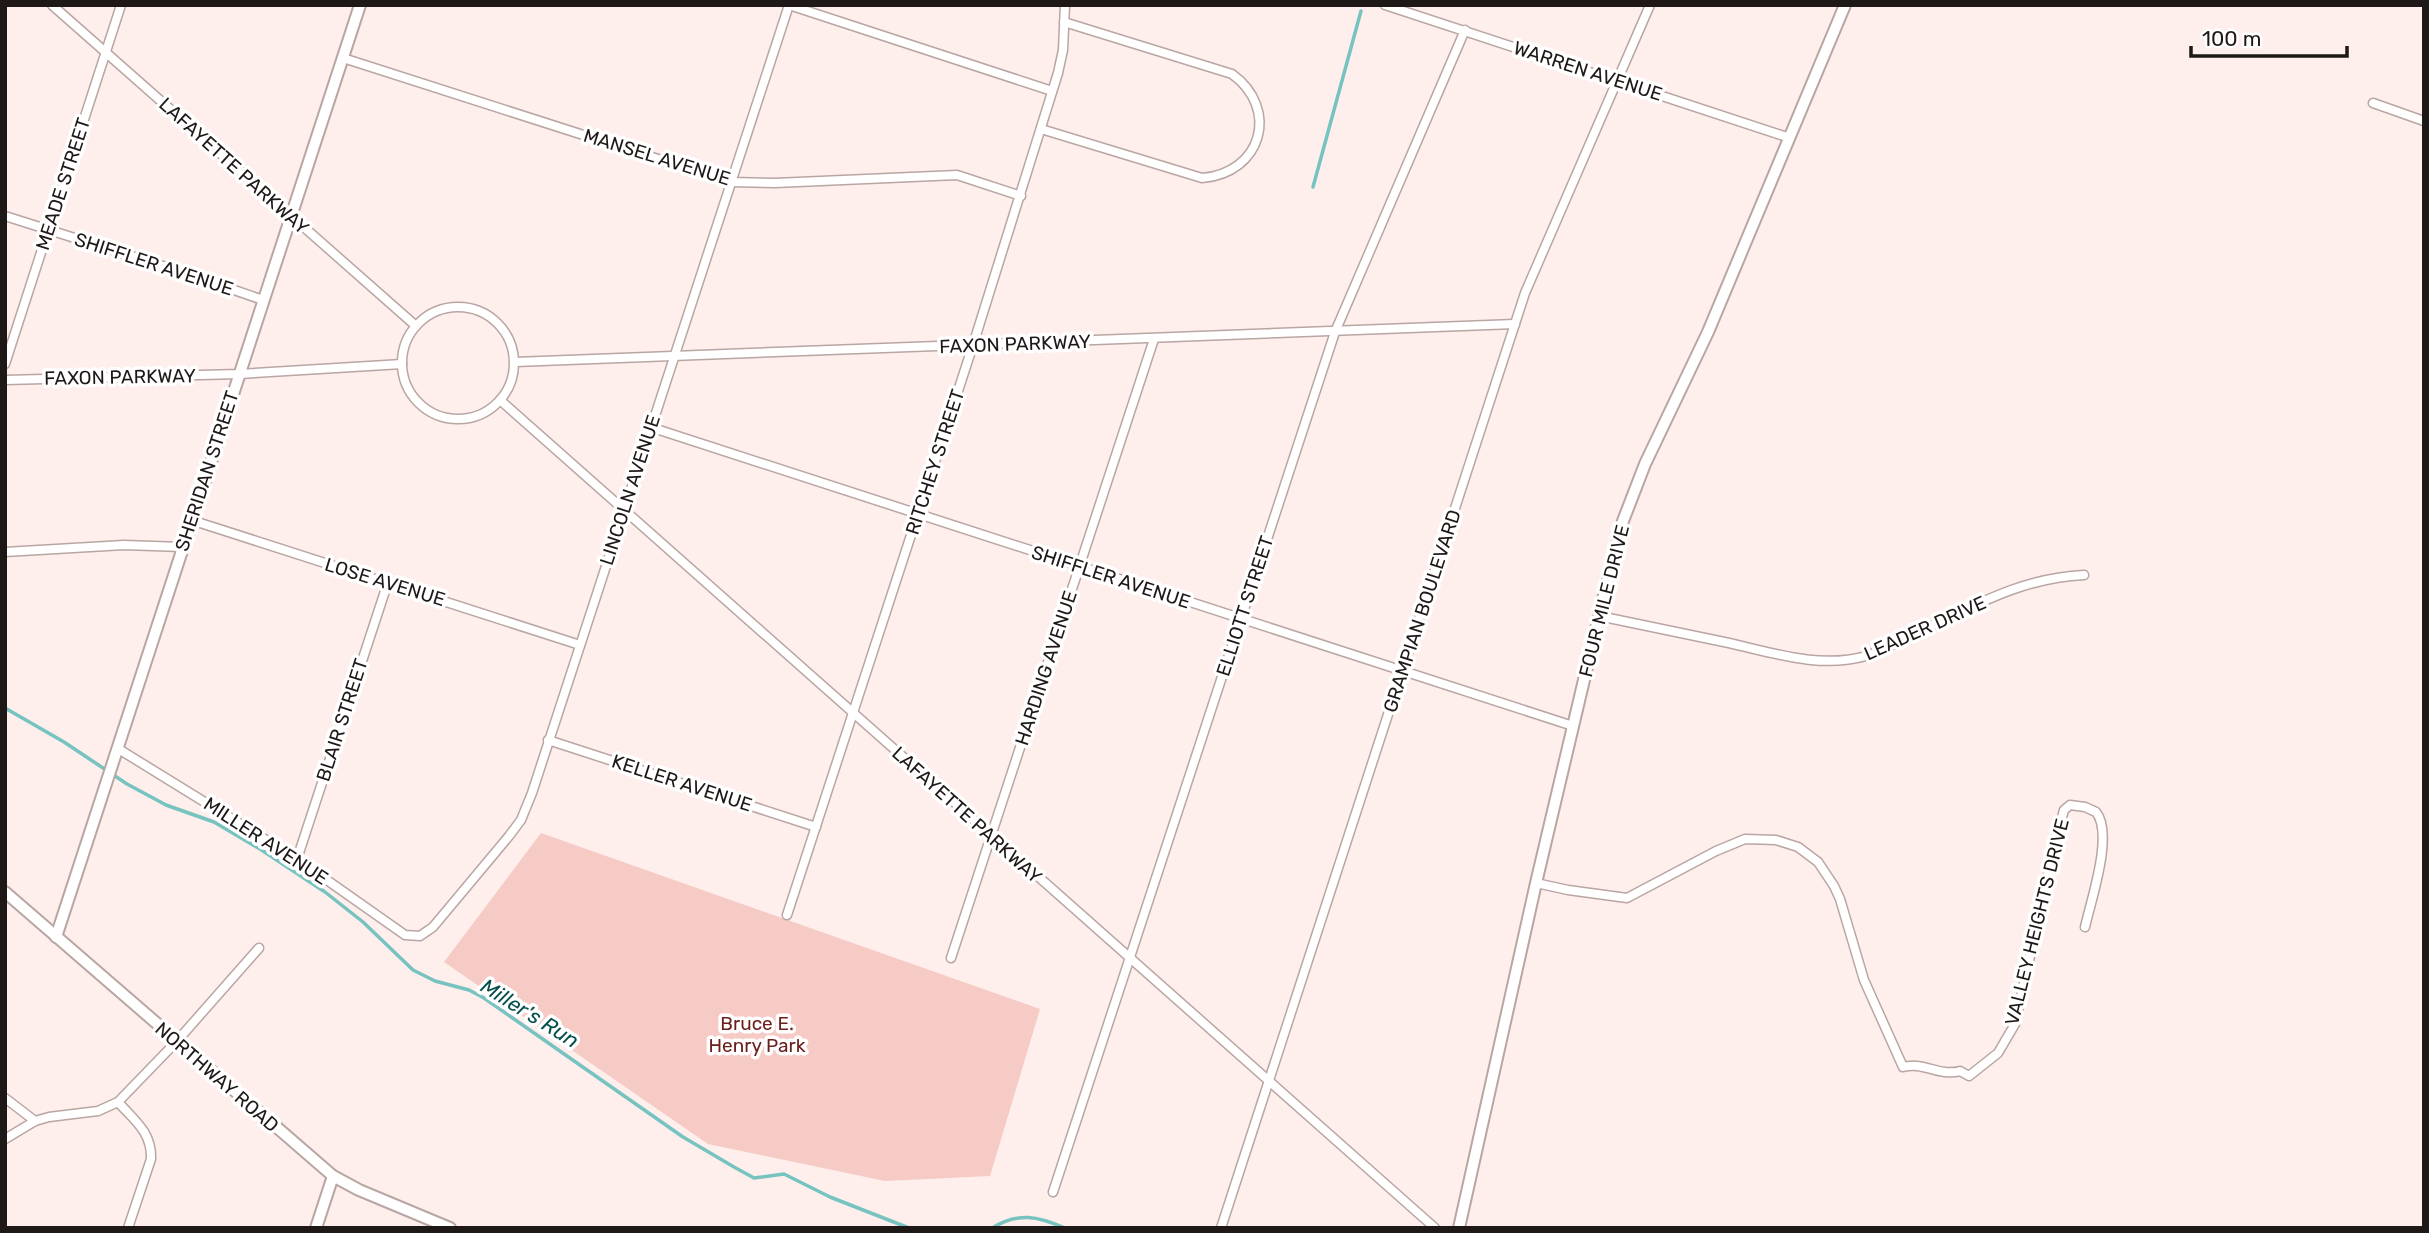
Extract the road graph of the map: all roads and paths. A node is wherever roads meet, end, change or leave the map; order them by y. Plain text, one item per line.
1 (52, 5) edge
2 (121, 5) edge
3 (360, 5) edge
4 (789, 5) edge
5 (1065, 5) edge
6 (1385, 5) edge
7 (1650, 5) edge
8 (1845, 5) edge
9 (1064, 22) junction
10 (1465, 30) junction
11 (106, 52) junction
12 (343, 58) junction
13 (1617, 81) junction
14 (1052, 91) junction
15 (2373, 103) dead end
16 (2424, 121) edge
17 (1041, 129) junction
18 (1790, 138) junction
19 (730, 182) junction
20 (1021, 196) junction
21 (5, 216) edge
22 (292, 217) junction
23 (49, 230) junction
24 (262, 300) junction
25 (1515, 324) junction
26 (416, 326) junction
27 (1335, 332) junction
28 (1154, 339) junction
29 (974, 345) junction
30 (673, 355) junction
31 (515, 362) junction
32 (401, 363) junction
33 (5, 364) edge
34 (239, 374) junction
35 (5, 380) edge
36 (500, 400) junction
37 (650, 427) junction
38 (624, 511) junction
39 (918, 514) junction
40 (191, 520) junction
41 (182, 547) junction
42 (5, 552) edge
43 (1080, 567) junction
44 (2084, 575) dead end
45 (388, 582) junction
46 (1599, 616) junction
47 (1241, 620) junction
48 (580, 645) junction
49 (1402, 672) junction
50 (853, 713) junction
51 (1573, 726) junction
52 (548, 740) junction
53 (117, 748) junction
54 (816, 827) junction
55 (992, 836) junction
56 (297, 859) junction
57 (1536, 883) junction
58 (5, 892) edge
59 (787, 915) dead end
60 (2085, 927) dead end
61 (412, 936) joint
62 (56, 937) junction
63 (259, 948) dead end
64 (951, 958) dead end
65 (1130, 959) junction
66 (177, 1041) junction
67 (1269, 1082) junction
68 (5, 1098) edge
69 (118, 1101) junction
70 (35, 1121) junction
71 (5, 1139) edge
72 (333, 1177) junction
73 (1054, 1192) dead end
74 (128, 1228) edge
75 (316, 1228) edge
76 (450, 1228) edge
77 (1221, 1228) edge
78 (1435, 1228) edge
79 (1459, 1228) edge

1 - 11 street, LAFAYETTE PARKWAY
2 - 11 street, MEADE STREET
3 - 12 street, SHERIDAN STREET
4 - 14 street
4 - 19 street, LINCOLN AVENUE
5 - 9 street, RITCHEY STREET
6 - 10 street, WARREN AVENUE
7 - 13 street, GRAMPIAN BOULEVARD
8 - 18 street, FOUR MILE DRIVE
9 - 14 street, RITCHEY STREET
9 - 17 street
10 - 13 street, WARREN AVENUE
10 - 27 street, ELLIOTT STREET
11 - 22 street, LAFAYETTE PARKWAY
11 - 23 street, MEADE STREET
12 - 19 street, MANSEL AVENUE
12 - 22 street, SHERIDAN STREET
13 - 18 street, WARREN AVENUE
13 - 25 street, GRAMPIAN BOULEVARD
14 - 17 street, RITCHEY STREET
15 - 16 street
17 - 20 street, RITCHEY STREET
18 - 46 street, FOUR MILE DRIVE
19 - 20 street, MANSEL AVENUE
19 - 30 street, LINCOLN AVENUE
20 - 29 street, RITCHEY STREET
21 - 23 street, SHIFFLER AVENUE
22 - 24 street, SHERIDAN STREET
22 - 26 street, LAFAYETTE PARKWAY
23 - 24 street, SHIFFLER AVENUE
23 - 33 street, MEADE STREET
24 - 34 street, SHERIDAN STREET
25 - 27 street, FAXON PARKWAY
25 - 49 street, GRAMPIAN BOULEVARD
26 - 31 street
26 - 32 street
27 - 28 street, FAXON PARKWAY
27 - 47 street, ELLIOTT STREET
28 - 29 street, FAXON PARKWAY
28 - 43 street, HARDING AVENUE
29 - 30 street, FAXON PARKWAY
29 - 39 street, RITCHEY STREET
30 - 31 street, FAXON PARKWAY
30 - 37 street, LINCOLN AVENUE
31 - 36 street
32 - 34 street, FAXON PARKWAY
32 - 36 street
34 - 35 street, FAXON PARKWAY
34 - 40 street, SHERIDAN STREET
36 - 38 street, LAFAYETTE PARKWAY
37 - 38 street, LINCOLN AVENUE
37 - 39 street, SHIFFLER AVENUE
38 - 48 street, LINCOLN AVENUE
38 - 50 street, LAFAYETTE PARKWAY
39 - 43 street, SHIFFLER AVENUE
39 - 50 street, RITCHEY STREET
40 - 41 street, SHERIDAN STREET
40 - 45 street, LOSE AVENUE
41 - 42 street
41 - 53 street, SHERIDAN STREET
43 - 47 street, SHIFFLER AVENUE
43 - 55 street, HARDING AVENUE
44 - 46 street, LEADER DRIVE
45 - 48 street, LOSE AVENUE
45 - 56 street, BLAIR STREET
46 - 51 street, FOUR MILE DRIVE
47 - 49 street, SHIFFLER AVENUE
47 - 65 street, ELLIOTT STREET
48 - 52 street, LINCOLN AVENUE
49 - 51 street, SHIFFLER AVENUE
49 - 67 street, GRAMPIAN BOULEVARD
50 - 54 street, RITCHEY STREET
50 - 55 street, LAFAYETTE PARKWAY
51 - 57 street, FOUR MILE DRIVE
52 - 54 street, KELLER AVENUE
52 - 61 street, LINCOLN AVENUE
53 - 56 street, MILLER AVENUE
53 - 62 street, SHERIDAN STREET
54 - 59 street, RITCHEY STREET
55 - 64 street, HARDING AVENUE
55 - 65 street, LAFAYETTE PARKWAY
56 - 61 street, MILLER AVENUE
57 - 60 street, VALLEY HEIGHTS DRIVE
57 - 79 street, FOUR MILE DRIVE
58 - 62 street, NORTHWAY ROAD
62 - 66 street, NORTHWAY ROAD
63 - 66 street
65 - 67 street, LAFAYETTE PARKWAY
65 - 73 street, ELLIOTT STREET
66 - 69 street
66 - 72 street, NORTHWAY ROAD
67 - 77 street, GRAMPIAN BOULEVARD
67 - 78 street, LAFAYETTE PARKWAY
68 - 70 street
69 - 70 street
69 - 74 street
70 - 71 street
72 - 75 street
72 - 76 street, NORTHWAY ROAD

